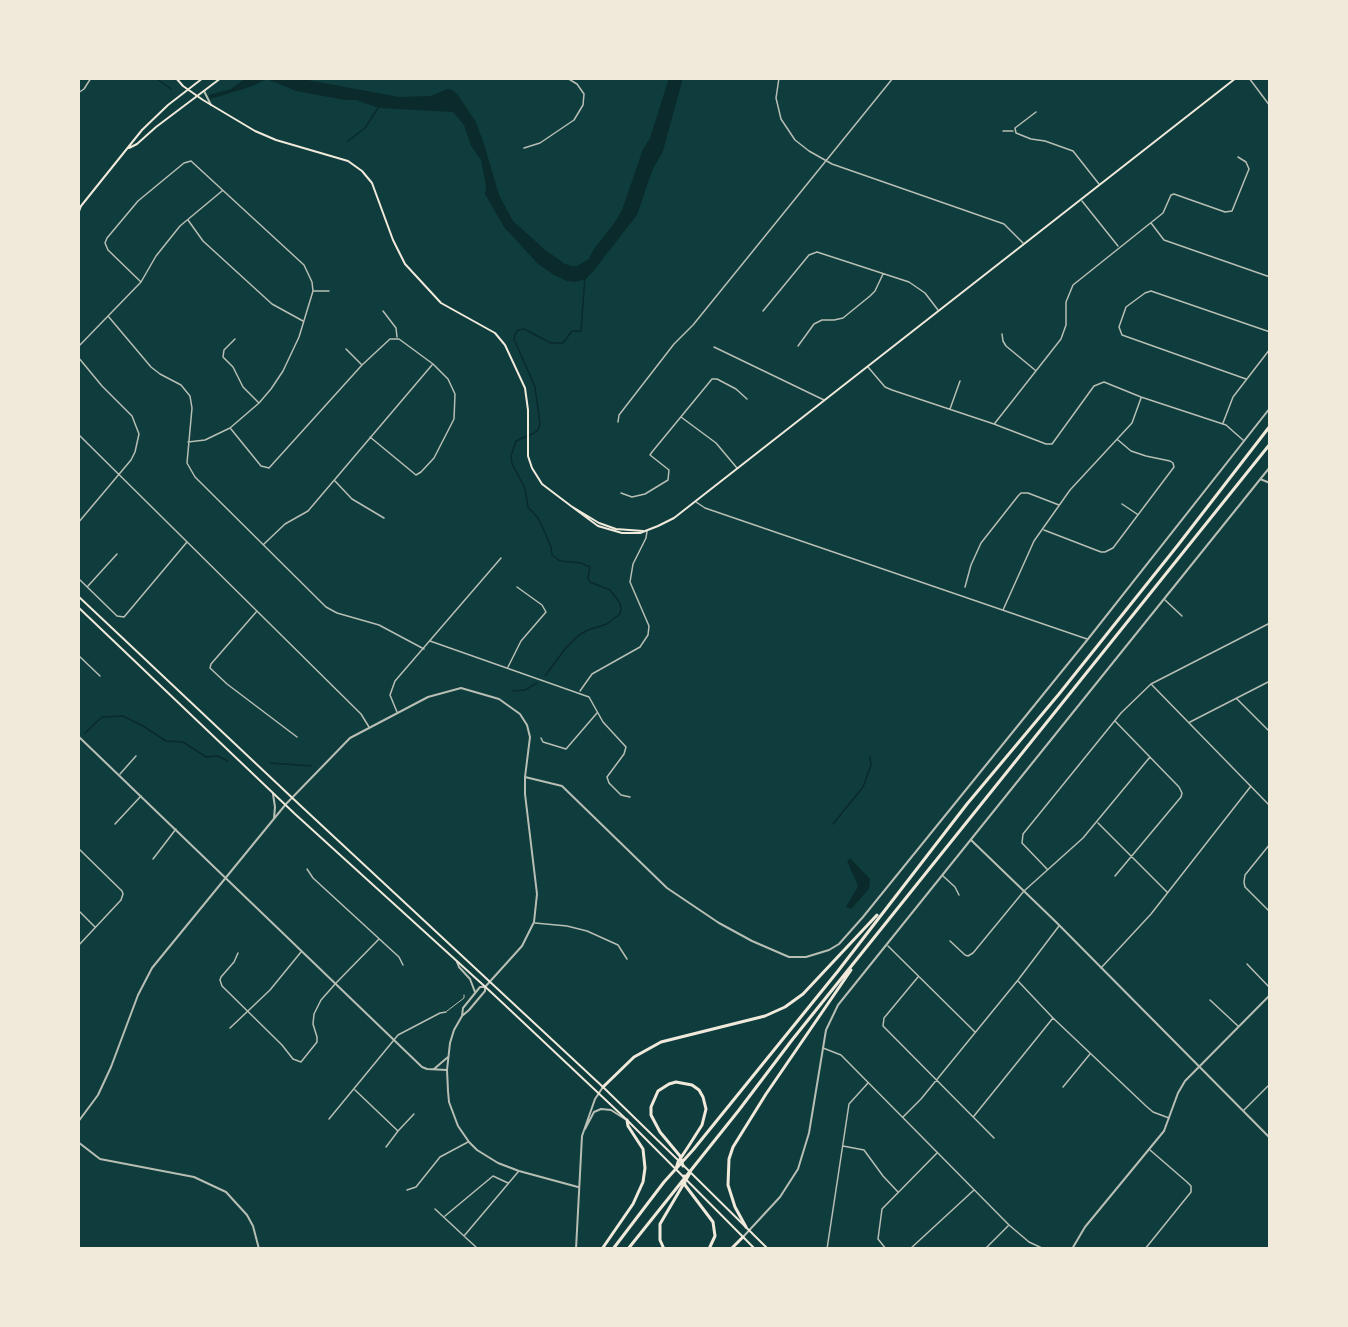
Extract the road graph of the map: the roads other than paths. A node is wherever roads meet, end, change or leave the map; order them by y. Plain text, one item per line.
1 (91, 78) edge
2 (176, 78) edge
3 (183, 78) edge
4 (193, 78) edge
5 (203, 78) edge
6 (221, 78) edge
7 (567, 78) edge
8 (779, 78) edge
9 (893, 78) edge
10 (1236, 78) edge
11 (1249, 78) edge
12 (188, 89) junction
13 (204, 90) junction
14 (78, 93) edge
15 (197, 96) junction
16 (211, 105) junction
17 (1270, 106) edge
18 (1036, 112) dead end
19 (1003, 131) dead end
20 (1014, 131) junction
21 (129, 148) junction
22 (524, 148) dead end
23 (1238, 157) dead end
24 (825, 161) junction
25 (1100, 185) junction
26 (223, 190) junction
27 (1081, 200) junction
28 (80, 207) edge
29 (78, 214) edge
30 (188, 220) junction
31 (1151, 222) junction
32 (1024, 244) junction
33 (1119, 247) junction
34 (883, 274) junction
35 (1270, 277) edge
36 (141, 282) junction
37 (313, 291) junction
38 (328, 291) dead end
39 (383, 311) dead end
40 (763, 311) dead end
41 (939, 311) junction
42 (108, 316) junction
43 (304, 322) junction
44 (1270, 332) edge
45 (1002, 334) dead end
46 (397, 338) junction
47 (235, 339) dead end
48 (798, 346) dead end
49 (78, 347) edge
50 (714, 347) dead end
51 (345, 349) dead end
52 (1270, 349) edge
53 (78, 357) edge
54 (433, 364) junction
55 (362, 365) junction
56 (868, 367) junction
57 (1036, 371) junction
58 (1246, 379) junction
59 (960, 381) dead end
60 (1141, 397) junction
61 (747, 399) dead end
62 (824, 400) junction
63 (259, 403) junction
64 (1270, 408) edge
65 (950, 409) junction
66 (680, 417) junction
67 (618, 422) dead end
68 (994, 424) junction
69 (1223, 424) junction
70 (1270, 426) edge
71 (230, 429) junction
72 (78, 434) edge
73 (370, 437) junction
74 (1117, 439) junction
75 (1243, 441) junction
76 (188, 442) junction
77 (1270, 444) edge
78 (1270, 467) edge
79 (737, 469) junction
80 (119, 474) junction
81 (1260, 479) junction
82 (335, 481) junction
83 (1270, 483) edge
84 (621, 493) dead end
85 (696, 502) junction
86 (1122, 504) dead end
87 (1059, 505) junction
88 (1138, 514) junction
89 (384, 518) dead end
90 (78, 523) edge
91 (645, 530) junction
92 (1043, 530) junction
93 (188, 541) junction
94 (263, 544) junction
95 (117, 554) dead end
96 (501, 558) dead end
97 (78, 578) edge
98 (87, 587) junction
99 (517, 587) dead end
100 (965, 587) dead end
101 (78, 596) edge
102 (1164, 600) junction
103 (78, 607) edge
104 (257, 611) junction
105 (1003, 611) junction
106 (1182, 616) dead end
107 (1270, 623) edge
108 (1088, 639) junction
109 (430, 641) junction
110 (424, 649) junction
111 (78, 656) edge
112 (508, 668) junction
113 (100, 676) dead end
114 (1270, 681) edge
115 (1151, 684) junction
116 (580, 693) junction
117 (1236, 698) junction
118 (397, 712) junction
119 (597, 712) junction
120 (1114, 720) junction
121 (1189, 722) junction
122 (369, 727) junction
123 (1270, 732) edge
124 (78, 736) edge
125 (297, 737) dead end
126 (541, 738) dead end
127 (136, 756) dead end
128 (1150, 757) junction
129 (119, 775) junction
130 (525, 777) junction
131 (1251, 786) junction
132 (272, 791) junction
133 (141, 796) junction
134 (630, 797) dead end
135 (291, 798) junction
136 (286, 804) junction
137 (1270, 806) edge
138 (274, 818) junction
139 (1097, 823) junction
140 (115, 824) dead end
141 (176, 829) junction
142 (971, 840) junction
143 (1270, 844) edge
144 (78, 848) edge
145 (1132, 857) junction
146 (153, 859) dead end
147 (307, 869) dead end
148 (1047, 870) junction
149 (943, 876) junction
150 (1115, 876) dead end
151 (226, 877) junction
152 (1024, 891) junction
153 (1168, 892) junction
154 (959, 895) dead end
155 (887, 906) junction
156 (78, 910) edge
157 (1270, 912) edge
158 (534, 922) junction
159 (1059, 925) junction
160 (96, 927) junction
161 (379, 939) junction
162 (950, 941) dead end
163 (887, 945) junction
164 (78, 946) edge
165 (302, 951) junction
166 (237, 954) dead end
167 (627, 959) dead end
168 (457, 962) junction
169 (1247, 964) dead end
170 (404, 965) dead end
171 (853, 966) junction
172 (1101, 968) junction
173 (918, 977) junction
174 (490, 981) junction
175 (1018, 981) junction
176 (336, 983) junction
177 (485, 987) junction
178 (1270, 988) edge
179 (475, 993) junction
180 (464, 995) dead end
181 (1270, 995) edge
182 (1210, 999) dead end
183 (248, 1011) junction
184 (446, 1012) joint
185 (462, 1016) junction
186 (1053, 1018) junction
187 (1238, 1027) junction
188 (230, 1028) dead end
189 (975, 1032) junction
190 (394, 1039) junction
191 (823, 1048) junction
192 (1090, 1053) junction
193 (449, 1056) junction
194 (1199, 1066) junction
195 (431, 1070) junction
196 (447, 1070) junction
197 (936, 1080) junction
198 (868, 1083) junction
199 (1270, 1084) edge
200 (603, 1086) junction
201 (1063, 1087) dead end
202 (355, 1089) junction
203 (598, 1093) junction
204 (1243, 1111) junction
205 (414, 1114) dead end
206 (973, 1117) junction
207 (902, 1118) junction
208 (1170, 1118) junction
209 (329, 1119) dead end
210 (627, 1120) junction
211 (78, 1122) edge
212 (398, 1131) junction
213 (583, 1131) junction
214 (994, 1138) dead end
215 (1270, 1138) edge
216 (78, 1142) edge
217 (469, 1142) junction
218 (843, 1146) junction
219 (386, 1148) dead end
220 (1150, 1150) junction
221 (938, 1152) junction
222 (684, 1167) junction
223 (675, 1170) junction
224 (519, 1171) junction
225 (682, 1174) junction
226 (509, 1183) junction
227 (578, 1186) junction
228 (407, 1190) dead end
229 (975, 1190) junction
230 (676, 1192) junction
231 (898, 1192) junction
232 (435, 1209) dead end
233 (445, 1217) junction
234 (1009, 1225) junction
235 (748, 1229) junction
236 (464, 1236) junction
237 (743, 1237) junction
238 (476, 1247) dead end
239 (259, 1249) edge
240 (576, 1249) edge
241 (602, 1249) edge
242 (614, 1249) edge
243 (628, 1249) edge
244 (664, 1249) edge
245 (709, 1249) edge
246 (731, 1249) edge
247 (756, 1249) edge
248 (768, 1249) edge
249 (827, 1249) edge
250 (886, 1249) edge
251 (910, 1249) edge
252 (985, 1249) edge
253 (1044, 1249) edge
254 (1072, 1249) edge
255 (1145, 1249) edge

1 - 14 street
2 - 12 main road
3 - 4 main road
5 - 12 main road
6 - 13 main road
7 - 22 street
8 - 24 street
9 - 24 street
10 - 25 main road
11 - 17 street
12 - 15 main road
12 - 21 main road
13 - 15 main road
13 - 16 street
15 - 16 main road
15 - 21 main road
16 - 91 main road
18 - 20 street
19 - 20 street
20 - 25 street
21 - 28 main road
23 - 31 street
24 - 32 street
24 - 67 street
25 - 27 main road
26 - 30 street
26 - 36 street
26 - 37 street
27 - 32 main road
27 - 33 street
28 - 29 main road
30 - 36 street
30 - 43 street
31 - 33 street
31 - 35 street
32 - 41 main road
33 - 57 street
34 - 40 street
34 - 41 street
34 - 48 street
36 - 42 street
37 - 38 street
37 - 43 street
39 - 46 street
41 - 56 main road
42 - 49 street
42 - 76 street
43 - 63 street
44 - 58 street
45 - 57 street
46 - 54 street
46 - 55 street
47 - 63 street
50 - 62 street
51 - 55 street
52 - 58 street
53 - 80 street
54 - 73 street
54 - 73 street
55 - 71 street
56 - 62 main road
56 - 65 street
57 - 68 street
58 - 69 street
59 - 65 street
60 - 68 street
60 - 69 street
60 - 74 street
61 - 66 street
62 - 79 main road
63 - 71 street
64 - 75 street
65 - 68 street
66 - 79 street
66 - 84 street
69 - 75 street
70 - 155 highway
71 - 76 street
72 - 80 street
73 - 82 street
74 - 87 street
74 - 88 street
75 - 108 street
76 - 94 street
77 - 171 highway
78 - 81 street
79 - 85 main road
80 - 90 street
80 - 93 street
81 - 83 street
81 - 102 street
82 - 89 street
82 - 94 street
85 - 91 main road
85 - 105 street
86 - 88 street
87 - 92 street
87 - 100 street
88 - 92 street
91 - 116 street
92 - 105 street
93 - 98 street
93 - 104 street
94 - 110 street
95 - 98 street
96 - 109 street
97 - 98 street
99 - 112 street
101 - 135 main road
102 - 106 street
102 - 142 street
103 - 132 main road
104 - 122 street
104 - 125 street
105 - 108 street
107 - 115 street
108 - 130 street
109 - 110 street
109 - 112 street
110 - 118 street
111 - 113 street
112 - 116 street
114 - 117 street
115 - 120 street
115 - 121 street
116 - 119 street
117 - 121 street
117 - 123 street
118 - 122 street
118 - 130 street
119 - 126 street
119 - 134 street
120 - 128 street
120 - 148 street
121 - 131 street
122 - 135 street
124 - 129 street
127 - 129 street
128 - 139 street
128 - 145 street
129 - 133 street
130 - 158 street
131 - 137 street
131 - 153 street
132 - 136 main road
132 - 138 street
133 - 140 street
133 - 141 street
135 - 136 street
135 - 174 main road
136 - 138 street
136 - 168 main road
138 - 151 street
139 - 145 street
139 - 148 street
141 - 146 street
141 - 151 street
142 - 149 street
142 - 152 street
143 - 157 street
144 - 160 street
145 - 150 street
145 - 153 street
147 - 161 street
148 - 152 street
149 - 154 street
149 - 163 street
151 - 165 street
151 - 211 street
152 - 159 street
152 - 162 street
153 - 172 street
155 - 200 highway
155 - 223 highway
156 - 160 street
158 - 167 street
158 - 174 street
159 - 172 street
159 - 175 street
160 - 164 street
161 - 170 street
161 - 176 street
163 - 173 street
163 - 191 street
165 - 176 street
165 - 183 street
166 - 183 street
168 - 177 main road
168 - 179 street
169 - 178 street
171 - 230 highway
171 - 235 highway
172 - 194 street
173 - 189 street
173 - 197 street
174 - 177 street
174 - 200 main road
175 - 186 street
175 - 189 street
176 - 183 street
176 - 190 street
177 - 179 street
177 - 185 street
177 - 203 main road
179 - 185 street
180 - 184 lane
181 - 187 street
182 - 187 street
183 - 188 street
184 - 190 street
185 - 193 street
186 - 192 street
186 - 206 street
187 - 194 street
189 - 197 street
190 - 195 street
190 - 202 street
191 - 198 street
191 - 235 street
192 - 201 street
192 - 208 street
193 - 195 street
193 - 196 street
194 - 204 street
194 - 208 street
195 - 196 street
196 - 217 street
197 - 206 street
197 - 207 street
198 - 207 street
198 - 218 street
199 - 204 street
200 - 203 street
200 - 222 main road
202 - 209 street
202 - 212 street
203 - 210 main road
203 - 213 street
204 - 215 street
205 - 212 street
206 - 214 street
207 - 221 street
208 - 220 street
210 - 213 street
210 - 225 main road
210 - 241 highway
212 - 219 street
213 - 227 street
216 - 239 street
217 - 224 street
217 - 228 street
218 - 231 street
218 - 249 street
220 - 254 street
220 - 255 street
221 - 229 street
221 - 231 street
222 - 223 highway
222 - 235 main road
223 - 242 highway
224 - 226 street
224 - 227 street
225 - 237 main road
225 - 245 highway
226 - 233 street
226 - 236 street
227 - 240 street
229 - 234 street
229 - 251 street
230 - 243 highway
230 - 244 highway
231 - 250 street
232 - 233 street
233 - 236 street
234 - 252 street
234 - 253 street
235 - 237 street
235 - 248 main road
236 - 238 street
237 - 246 highway
237 - 247 main road

